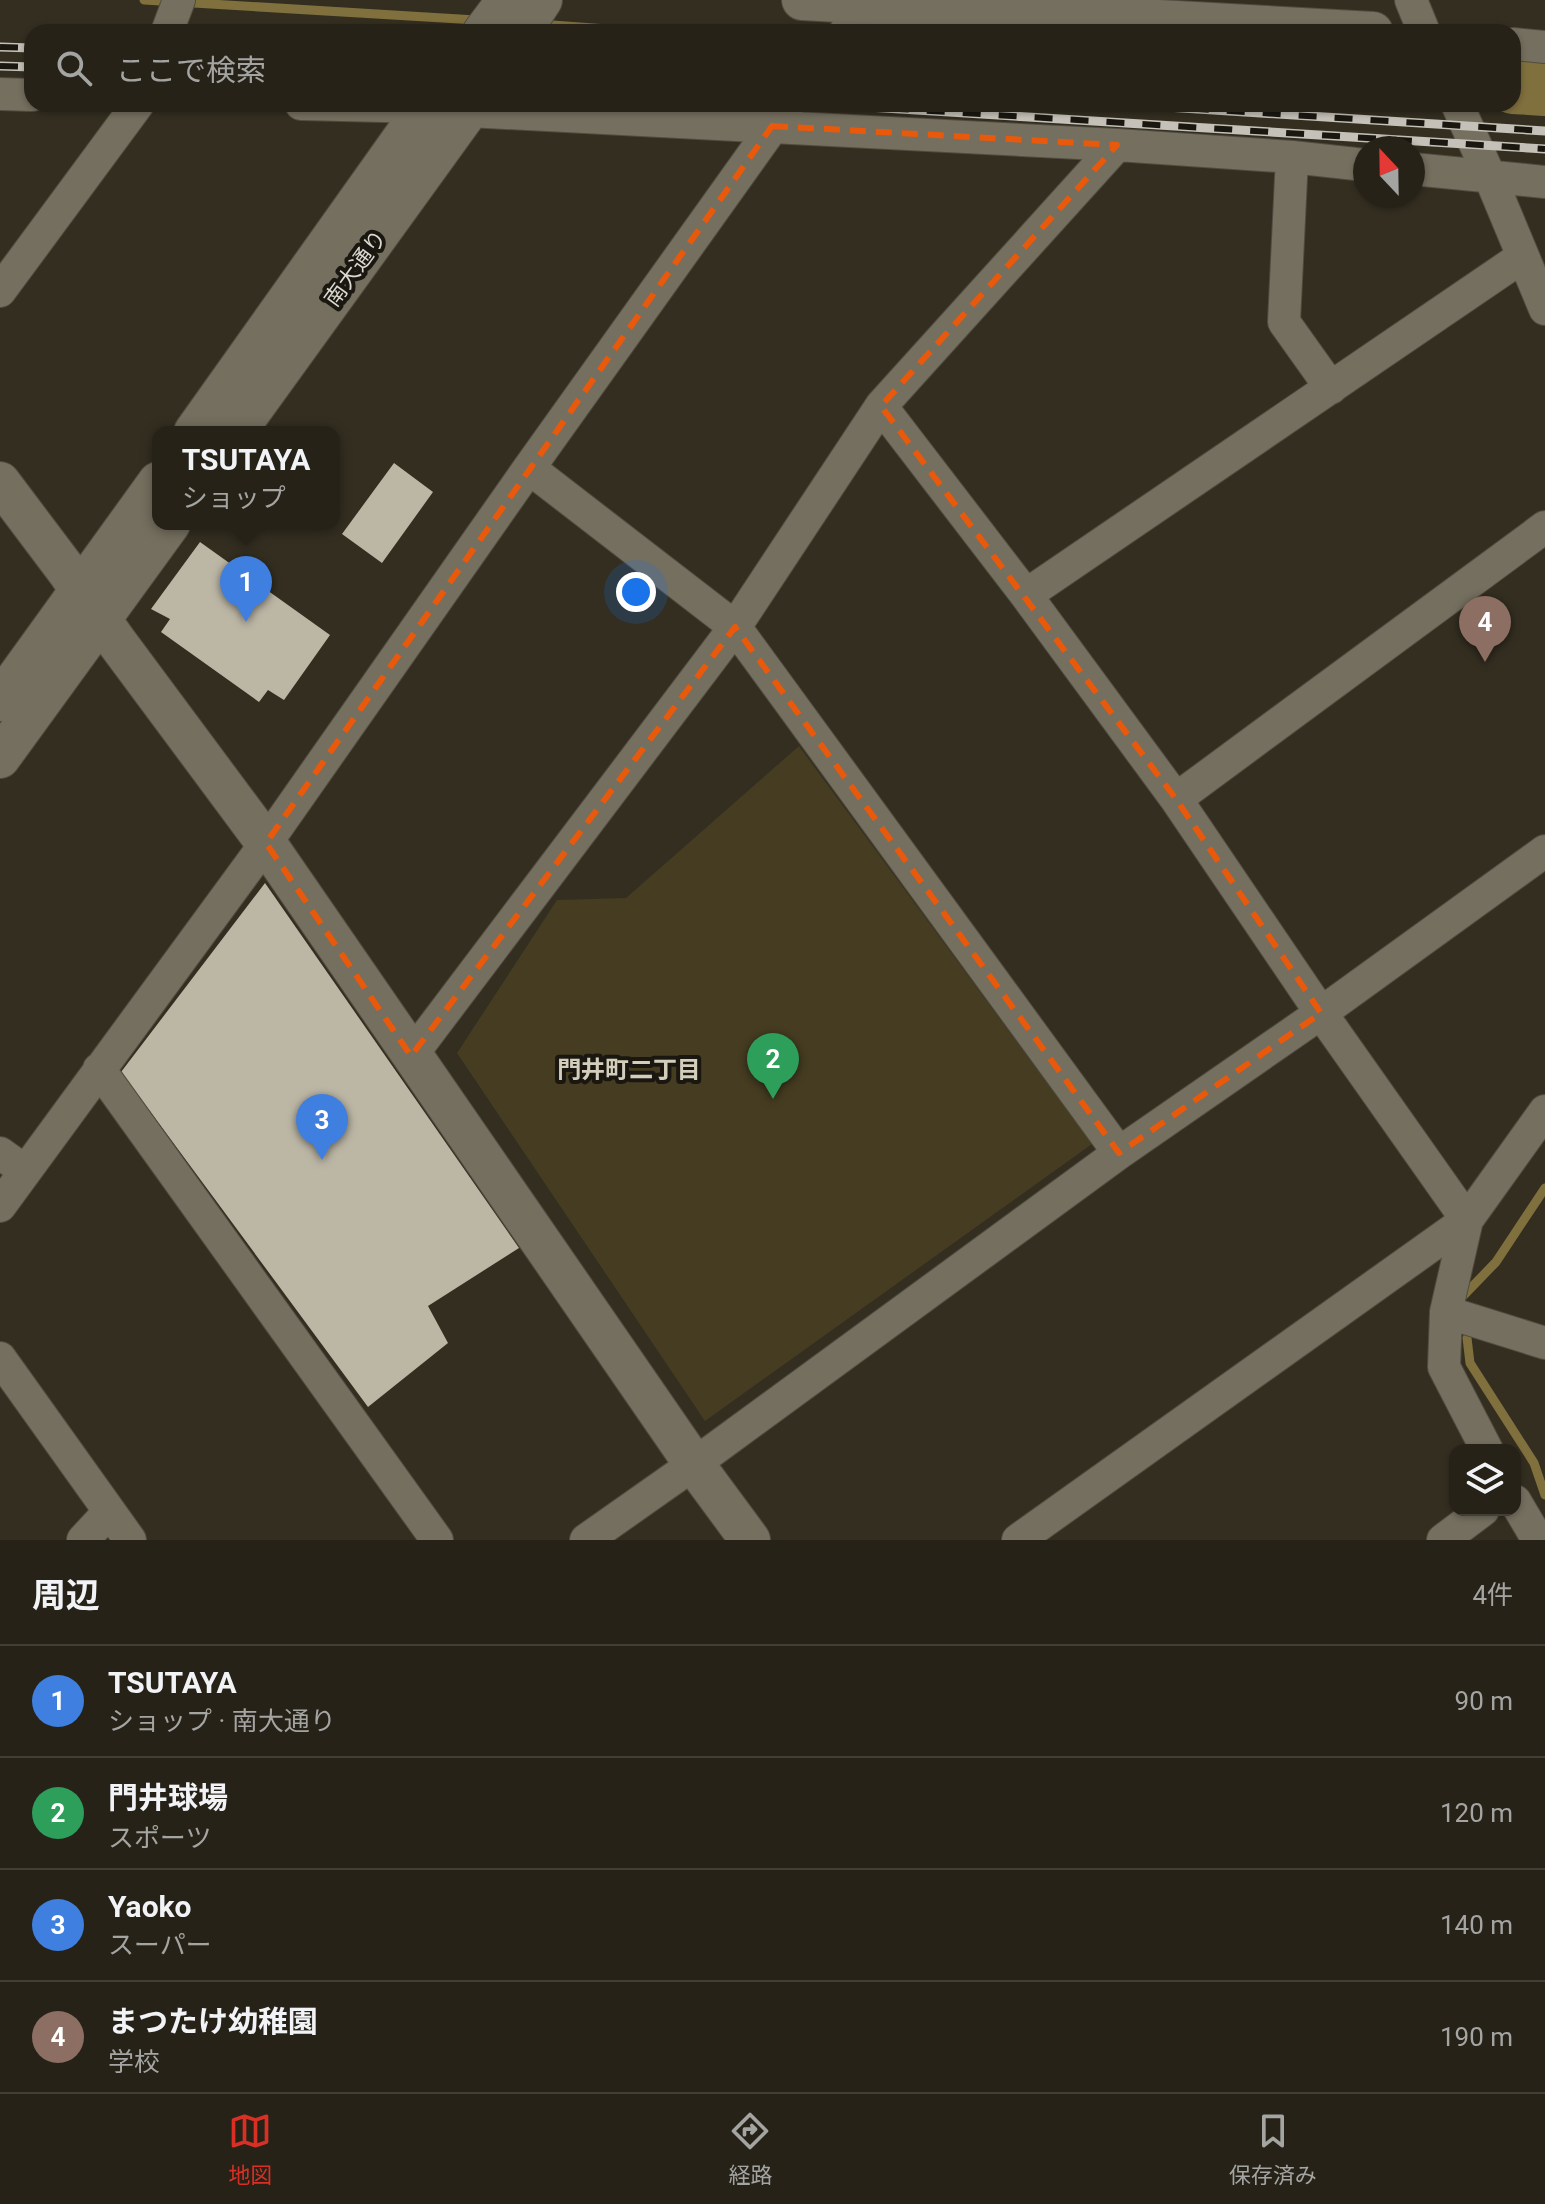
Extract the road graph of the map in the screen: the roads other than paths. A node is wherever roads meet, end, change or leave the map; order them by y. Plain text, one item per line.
1 (179, 0) edge
2 (802, 0) edge
3 (1411, 0) edge
4 (1159, 10) edge
5 (860, 12) edge
6 (170, 24) edge
7 (1295, 24) edge
8 (1421, 24) edge
9 (1521, 45) edge
10 (1545, 47) edge
11 (0, 94) edge
12 (24, 95) edge
13 (132, 112) edge
14 (422, 112) edge
15 (467, 112) edge
16 (665, 112) edge
17 (1461, 112) edge
18 (781, 115) edge
19 (1117, 145) junction
20 (1292, 157) junction
21 (1353, 164) edge
22 (1425, 170) edge
23 (1490, 177) junction
24 (1545, 182) edge
25 (1522, 257) junction
26 (0, 291) edge
27 (1545, 309) edge
28 (1331, 388) junction
29 (881, 406) junction
30 (198, 426) edge
31 (240, 426) edge
32 (529, 468) junction
33 (0, 482) edge
34 (152, 493) edge
35 (1545, 527) edge
36 (164, 530) edge
37 (1026, 595) junction
38 (91, 605) junction
39 (735, 627) junction
40 (0, 701) edge
41 (0, 758) edge
42 (1176, 799) junction
43 (266, 843) junction
44 (1545, 851) edge
45 (1321, 1013) junction
46 (411, 1056) junction
47 (99, 1069) junction
48 (1545, 1111) edge
49 (1119, 1153) junction
50 (12, 1162) edge
51 (0, 1206) edge
52 (1467, 1220) junction
53 (1446, 1312) junction
54 (1545, 1343) edge
55 (0, 1358) edge
56 (1484, 1444) edge
57 (694, 1464) junction
58 (1521, 1511) edge
59 (109, 1512) junction
60 (1475, 1516) edge
61 (83, 1540) edge
62 (130, 1540) edge
63 (437, 1540) edge
64 (586, 1540) edge
65 (750, 1540) edge
66 (1018, 1540) edge
67 (1443, 1540) edge
68 (1538, 1540) edge

1 - 6 street
2 - 5 street
3 - 8 street
4 - 5 street
4 - 7 street
9 - 10 street
11 - 12 street
13 - 26 street
14 - 30 street, 南大通り
15 - 31 street, 南大通り
16 - 18 street
17 - 23 street
18 - 19 street
18 - 32 street
19 - 20 street
19 - 29 street
20 - 21 street
20 - 28 street
22 - 23 street
23 - 24 street
23 - 25 street
25 - 27 street
25 - 28 street
28 - 37 street
29 - 37 street
29 - 39 street
32 - 39 street
32 - 43 street
33 - 38 street
34 - 38 street
35 - 42 street
36 - 38 street
37 - 42 street
38 - 40 street
38 - 41 street
38 - 43 street
39 - 46 street
39 - 49 street
42 - 45 street
43 - 46 street
43 - 47 street
44 - 45 street
45 - 49 street
45 - 52 street
46 - 57 street
47 - 50 street
47 - 63 street
48 - 52 street
49 - 57 street
50 - 51 street
52 - 53 street
52 - 66 street
53 - 54 street
53 - 56 street
55 - 59 street
57 - 64 street
57 - 65 street
58 - 68 street
59 - 61 street
59 - 62 street
60 - 67 street

